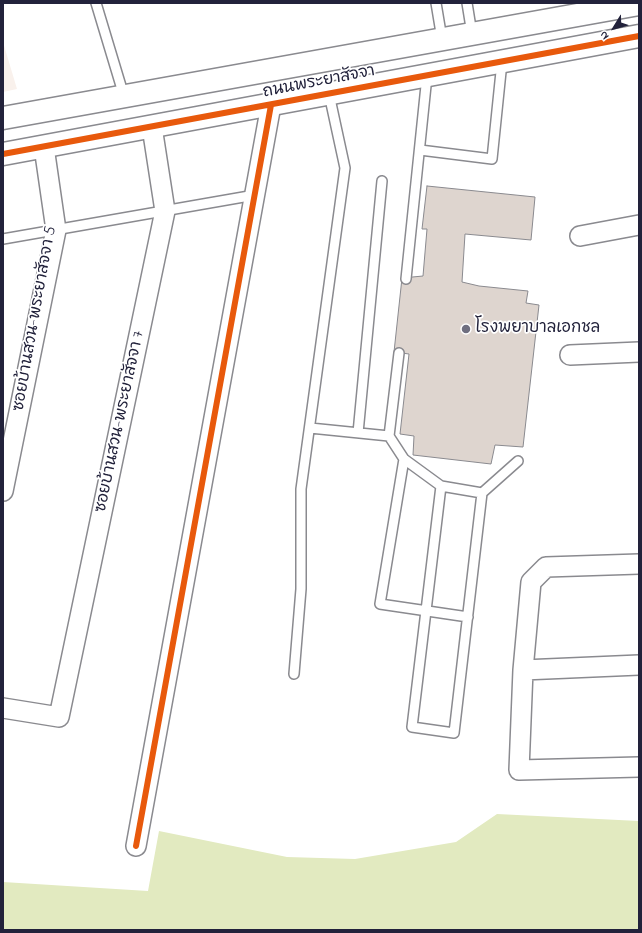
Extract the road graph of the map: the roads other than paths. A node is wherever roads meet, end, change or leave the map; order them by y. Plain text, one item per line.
1 (96, 3) edge
2 (436, 3) edge
3 (467, 3) edge
4 (639, 4) edge
5 (501, 29) junction
6 (472, 34) junction
7 (639, 36) edge
8 (442, 39) junction
9 (502, 62) junction
10 (275, 69) junction
11 (427, 76) junction
12 (329, 94) junction
13 (124, 96) junction
14 (271, 105) junction
15 (3, 118) edge
16 (152, 127) junction
17 (44, 147) junction
18 (420, 150) junction
19 (3, 154) edge
20 (382, 181) dead end
21 (255, 195) junction
22 (165, 211) junction
23 (639, 226) edge
24 (56, 230) junction
25 (580, 236) dead end
26 (3, 239) edge
27 (406, 279) dead end
28 (639, 352) edge
29 (399, 353) dead end
30 (570, 355) dead end
31 (310, 428) junction
32 (358, 433) junction
33 (389, 436) junction
34 (404, 459) junction
35 (518, 461) dead end
36 (441, 486) junction
37 (3, 491) edge
38 (482, 493) junction
39 (639, 564) edge
40 (426, 611) junction
41 (468, 617) junction
42 (639, 665) edge
43 (523, 670) junction
44 (294, 674) dead end
45 (3, 708) edge
46 (639, 767) edge
47 (136, 846) dead end

1 - 13 lane
2 - 8 lane
3 - 6 lane
4 - 5 main road, ถนนพระยาสัจจา
5 - 6 main road, ถนนพระยาสัจจา
5 - 9 main road
6 - 8 main road, ถนนพระยาสัจจา
7 - 9 main road, ถนนพระยาสัจจา
8 - 10 main road, ถนนพระยาสัจจา
9 - 11 main road, ถนนพระยาสัจจา
9 - 18 lane
10 - 13 main road, ถนนพระยาสัจจา
10 - 14 main road
11 - 12 main road, ถนนพระยาสัจจา
11 - 18 lane
12 - 14 main road, ถนนพระยาสัจจา
12 - 31 lane
13 - 15 main road, ถนนพระยาสัจจา
14 - 16 main road, ถนนพระยาสัจจา
14 - 21 street
16 - 17 main road, ถนนพระยาสัจจา
16 - 22 street, ซอยบ้านสวน-พระยาสัจจา 7
17 - 19 main road, ถนนพระยาสัจจา
17 - 24 street, ซอยบ้านสวน-พระยาสัจจา 5
18 - 27 lane
20 - 32 lane
21 - 22 lane
21 - 47 street
22 - 24 lane
22 - 45 street, ซอยบ้านสวน-พระยาสัจจา 7
23 - 25 street
24 - 26 lane
24 - 37 street, ซอยบ้านสวน-พระยาสัจจา 5
28 - 30 street
29 - 33 lane
31 - 32 lane
31 - 44 lane
32 - 33 lane
33 - 34 lane
34 - 36 lane
34 - 40 lane
35 - 38 lane
36 - 38 lane
36 - 40 lane
38 - 41 lane
39 - 43 street
40 - 41 lane
40 - 41 lane
42 - 43 street
43 - 46 street

